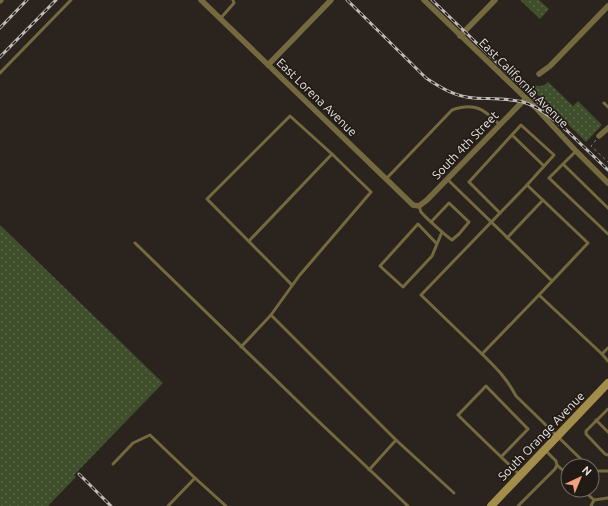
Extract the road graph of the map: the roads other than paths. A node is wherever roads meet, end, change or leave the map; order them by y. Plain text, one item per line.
1 (71, 0) edge
2 (201, 0) edge
3 (233, 0) edge
4 (331, 0) edge
5 (424, 0) edge
6 (495, 0) edge
7 (608, 6) edge
8 (220, 19) junction
9 (460, 36) junction
10 (268, 65) junction
11 (0, 72) edge
12 (539, 74) dead end
13 (526, 98) junction
14 (604, 103) dead end
15 (608, 107) edge
16 (500, 125) junction
17 (608, 128) edge
18 (512, 135) junction
19 (600, 136) road end
20 (576, 151) junction
21 (332, 154) junction
22 (563, 164) junction
23 (544, 166) junction
24 (386, 179) junction
25 (447, 179) junction
26 (608, 183) edge
27 (527, 185) junction
28 (543, 200) junction
29 (419, 206) junction
30 (608, 208) edge
31 (500, 213) junction
32 (431, 222) junction
33 (491, 222) junction
34 (442, 232) junction
35 (608, 234) edge
36 (507, 238) junction
37 (249, 241) junction
38 (135, 243) dead end
39 (437, 244) junction
40 (552, 281) junction
41 (292, 285) junction
42 (539, 294) junction
43 (271, 314) junction
44 (241, 347) junction
45 (608, 348) edge
46 (482, 354) junction
47 (602, 354) junction
48 (608, 361) edge
49 (608, 383) edge
50 (608, 409) edge
51 (596, 420) junction
52 (608, 432) edge
53 (557, 436) junction
54 (396, 440) junction
55 (544, 450) junction
56 (608, 455) edge
57 (501, 457) junction
58 (580, 458) edge
59 (113, 464) dead end
60 (557, 465) junction
61 (560, 468) edge
62 (369, 470) junction
63 (520, 475) junction
64 (195, 478) junction
65 (454, 493) dead end
66 (608, 498) edge
67 (594, 500) joint
68 (168, 506) edge
69 (226, 506) edge
70 (408, 506) edge
71 (491, 506) edge
72 (518, 506) edge
73 (591, 506) edge

1 - 11 lane
2 - 8 street, East Lorena Avenue
3 - 8 lane
4 - 10 street
5 - 9 street, East California Avenue
6 - 9 street
7 - 12 street
8 - 10 street, East Lorena Avenue
9 - 13 street, East California Avenue
10 - 24 street, East Lorena Avenue
13 - 16 street, South 4th Street
13 - 20 street, East California Avenue
14 - 15 lane
16 - 24 lane
16 - 25 street, South 4th Street
17 - 19 street
18 - 23 lane
18 - 23 lane
18 - 31 lane
20 - 22 lane
20 - 26 street, East California Avenue
21 - 37 lane
21 - 37 lane
21 - 41 lane
22 - 30 lane
22 - 35 lane
23 - 27 lane
24 - 29 street, East Lorena Avenue
25 - 29 street, South 4th Street
25 - 33 lane
27 - 28 lane
27 - 31 lane
28 - 36 lane
28 - 40 lane
29 - 32 lane
31 - 33 lane
32 - 34 lane
32 - 34 lane
33 - 36 lane
33 - 46 lane
34 - 39 lane
36 - 40 lane
37 - 41 lane
38 - 44 lane
39 - 39 lane
40 - 42 lane
41 - 43 lane
42 - 46 lane
42 - 47 lane
43 - 44 lane
43 - 54 lane
44 - 62 lane
45 - 47 lane
46 - 53 lane
47 - 48 lane
49 - 53 street, South Orange Avenue
50 - 51 lane
51 - 52 lane
51 - 56 lane
53 - 55 street, South Orange Avenue
53 - 58 lane
54 - 62 lane
54 - 65 lane
55 - 60 lane
55 - 63 street, South Orange Avenue
57 - 57 lane
57 - 63 lane
59 - 64 lane
60 - 61 lane
60 - 72 lane
62 - 70 lane
63 - 71 street, South Orange Avenue
64 - 68 lane
64 - 69 lane
66 - 67 lane
67 - 73 lane

